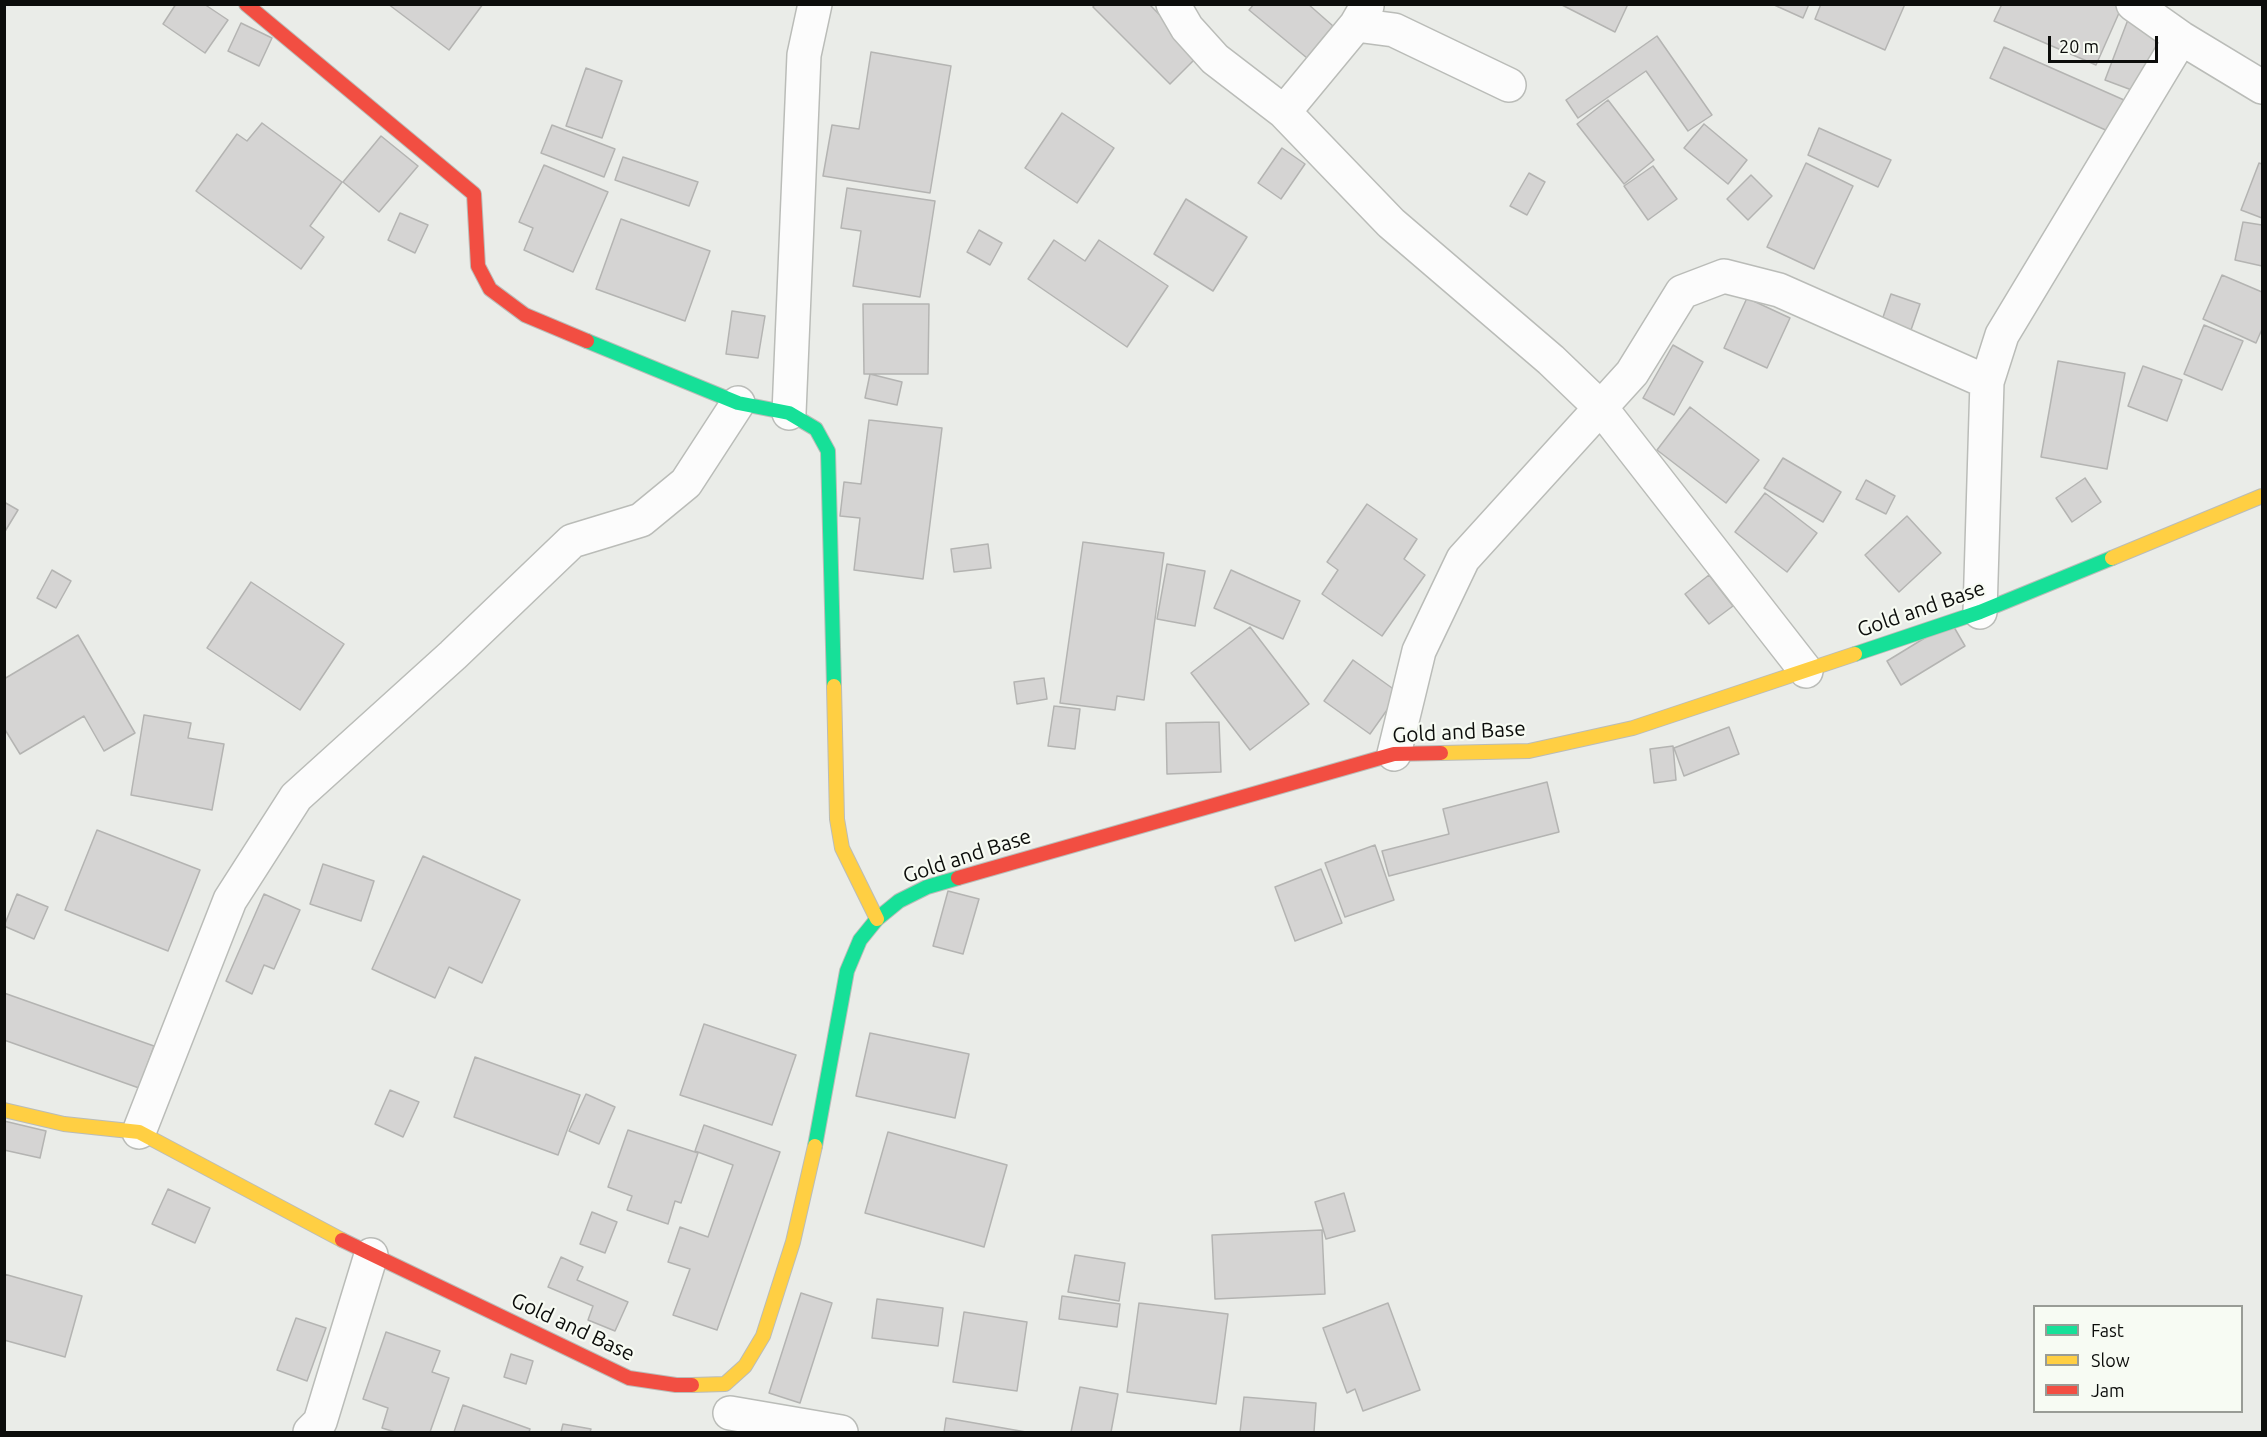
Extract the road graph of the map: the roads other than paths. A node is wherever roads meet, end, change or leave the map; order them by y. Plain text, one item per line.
1 (246, 4) edge
2 (815, 4) edge
3 (1173, 4) edge
4 (2133, 4) edge
5 (1362, 15) edge
6 (2181, 38) junction
7 (1509, 85) dead end
8 (2262, 87) edge
9 (1284, 112) junction
10 (1987, 381) junction
11 (738, 403) junction
12 (1601, 408) junction
13 (789, 413) junction
14 (2262, 496) edge
15 (1980, 612) junction
16 (1806, 671) junction
17 (1394, 754) junction
18 (877, 919) junction
19 (4, 1110) edge
20 (139, 1132) junction
21 (371, 1255) junction
22 (728, 1410) edge
23 (310, 1432) edge
24 (841, 1432) edge

1 - 11 main road
2 - 13 street
3 - 9 street
4 - 6 street
5 - 7 street
5 - 9 street
6 - 8 street
6 - 10 street
9 - 12 street
10 - 12 street
10 - 15 street
11 - 13 main road
11 - 20 street
12 - 16 street
12 - 17 street
13 - 18 main road
14 - 15 main road, Gold and Base
15 - 16 main road, Gold and Base
16 - 17 main road, Gold and Base
17 - 18 main road, Gold and Base
18 - 22 main road, Gold and Base
19 - 20 main road, Gold and Base
20 - 21 main road, Gold and Base
21 - 22 main road, Gold and Base
21 - 23 street
22 - 24 street

